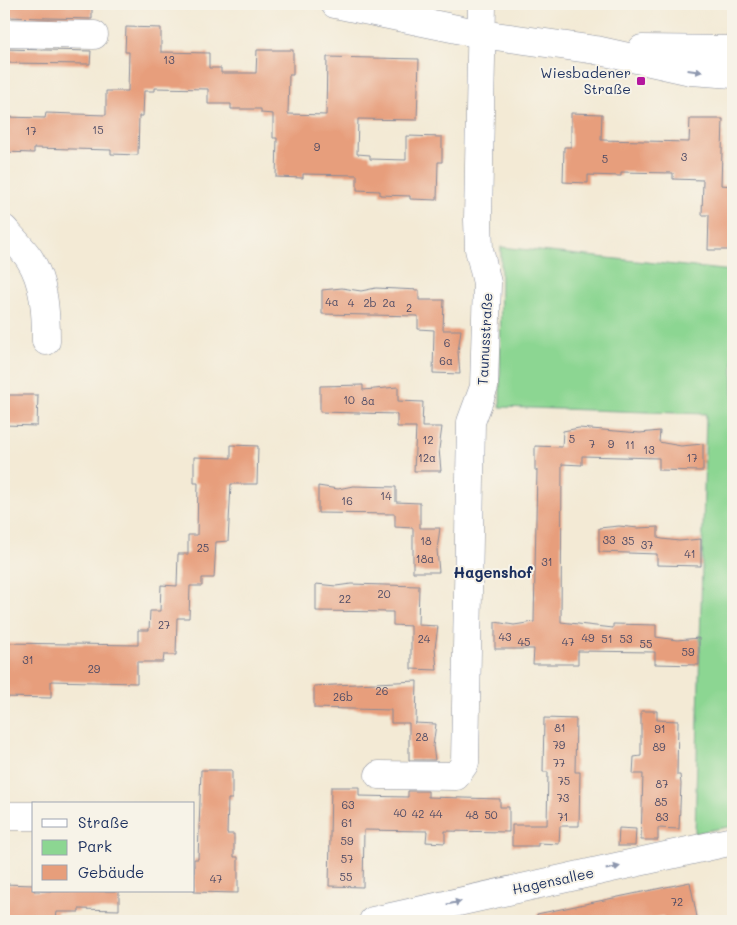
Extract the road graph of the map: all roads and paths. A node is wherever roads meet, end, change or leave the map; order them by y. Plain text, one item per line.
1 (335, 4) edge
2 (482, 4) edge
3 (400, 11) edge
4 (4, 33) edge
5 (481, 34) junction
6 (94, 35) dead end
7 (596, 50) junction
8 (733, 50) edge
9 (733, 74) edge
10 (4, 229) edge
11 (46, 341) dead end
12 (379, 775) dead end
13 (4, 816) edge
14 (32, 816) edge
15 (733, 841) edge
16 (373, 921) edge

1 - 3 street
2 - 5 street
3 - 5 street
4 - 6 street
5 - 7 street
5 - 12 street, Taunusstraße
7 - 8 street
7 -> 9 street
10 - 11 street
13 - 14 street
16 -> 15 street, Hagensallee

